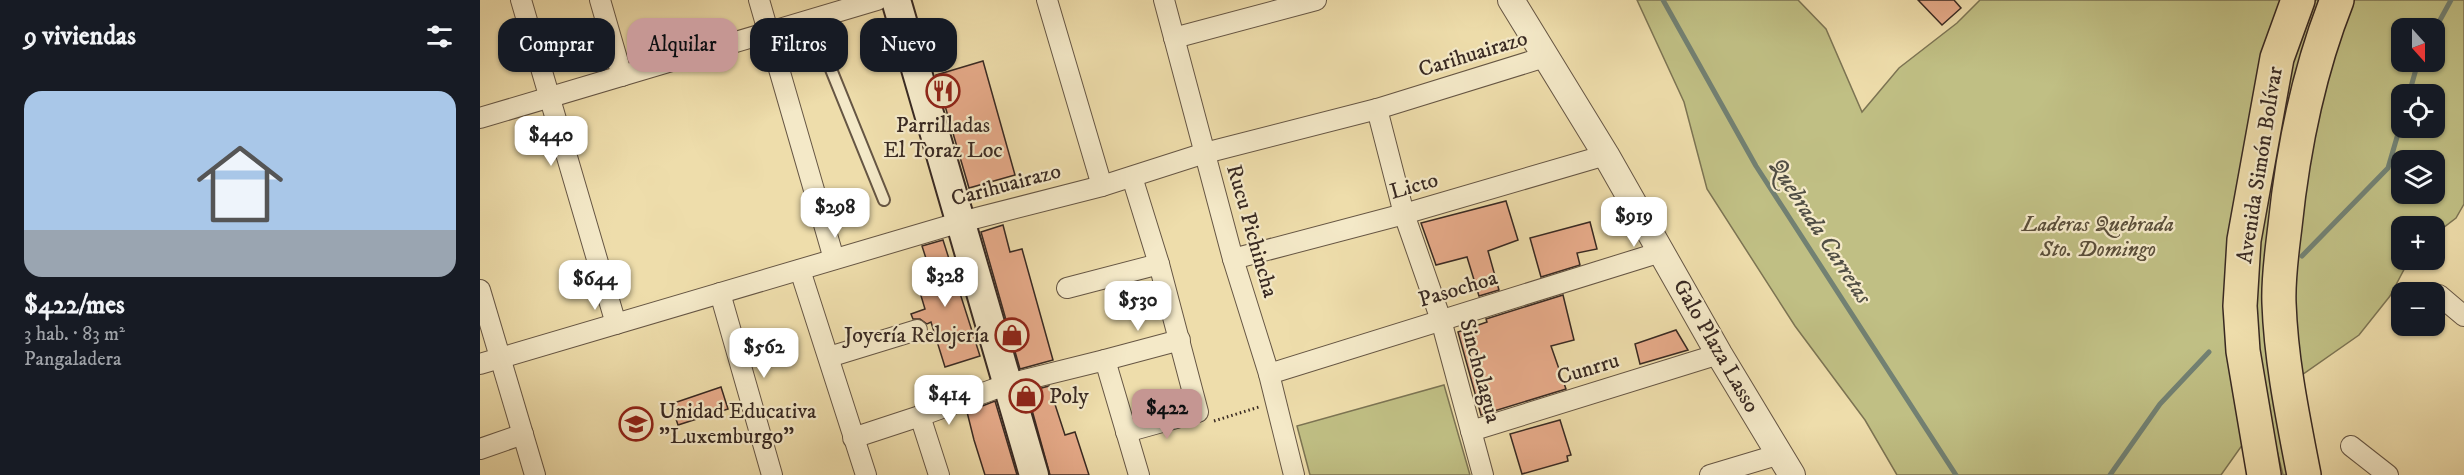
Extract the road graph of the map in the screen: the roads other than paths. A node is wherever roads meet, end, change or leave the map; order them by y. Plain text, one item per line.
1 (521, 0) edge
2 (600, 0) edge
3 (759, 0) edge
4 (877, 0) edge
5 (896, 0) edge
6 (1047, 0) edge
7 (1164, 0) edge
8 (1316, 0) edge
9 (1511, 0) edge
10 (2298, 0) edge
11 (2337, 0) edge
12 (764, 18) edge
13 (818, 18) edge
14 (750, 37) edge
15 (1174, 38) junction
16 (1545, 57) junction
17 (779, 72) edge
18 (832, 72) edge
19 (622, 76) junction
20 (550, 98) junction
21 (1377, 109) junction
22 (480, 118) edge
23 (1205, 153) junction
24 (1606, 155) junction
25 (1132, 177) junction
26 (1102, 186) junction
27 (884, 200) dead end
28 (1404, 214) junction
29 (961, 222) junction
30 (1661, 252) junction
31 (834, 259) junction
32 (1233, 260) junction
33 (1160, 264) junction
34 (800, 270) junction
35 (1067, 288) dead end
36 (480, 290) edge
37 (720, 292) junction
38 (2445, 300) edge
39 (2464, 316) edge
40 (1441, 320) junction
41 (616, 324) junction
42 (917, 330) dead end
43 (1180, 340) junction
44 (1719, 354) junction
45 (829, 357) junction
46 (500, 358) junction
47 (1099, 361) junction
48 (480, 364) edge
49 (1269, 374) junction
50 (999, 388) junction
51 (920, 416) junction
52 (1471, 431) junction
53 (1126, 432) junction
54 (522, 434) junction
55 (853, 438) junction
56 (2351, 446) dead end
57 (480, 449) edge
58 (1786, 464) edge
59 (535, 475) edge
60 (772, 475) edge
61 (866, 475) edge
62 (939, 475) edge
63 (1034, 475) edge
64 (1139, 475) edge
65 (1294, 475) edge
66 (1483, 475) edge
67 (1710, 475) edge
68 (2264, 475) edge
69 (2304, 475) edge
70 (2388, 475) edge

1 - 20 street
2 - 19 street
3 - 12 street
4 - 13 street
5 - 29 main road
6 - 26 street
7 - 15 street, Rucu Pichincha
8 - 15 street
9 - 16 street, Galo Plaza Lasso
10 - 68 highway, Avenida Simón Bolívar
11 - 69 highway, Avenida Simón Bolívar
14 - 19 street
15 - 23 street, Rucu Pichincha
16 - 21 street, Carihuairazo
16 - 24 street, Galo Plaza Lasso
17 - 31 street
18 - 27 lane
19 - 20 street
20 - 22 street
20 - 41 street
21 - 23 street, Carihuairazo
21 - 28 street, Sincholagua
23 - 25 street, Carihuairazo
23 - 32 street, Rucu Pichincha
24 - 28 street, Licto
24 - 30 street, Galo Plaza Lasso
25 - 26 street, Carihuairazo
25 - 33 street
26 - 29 street, Carihuairazo
28 - 32 street, Licto
28 - 40 street, Sincholagua
29 - 31 street, Carihuairazo
29 - 50 main road
30 - 40 street, Pasochoa
30 - 44 street, Galo Plaza Lasso
31 - 34 street, Carihuairazo
32 - 49 street, Rucu Pichincha
33 - 35 street
33 - 43 street
34 - 37 street, Carihuairazo
34 - 45 street
36 - 46 street
37 - 41 street, Carihuairazo
37 - 60 street
38 - 39 street
40 - 49 street, Pasochoa
40 - 52 street, Sincholagua
41 - 46 street, Carihuairazo
42 - 45 street
43 - 47 street
43 - 53 street
44 - 52 street, Cunrru
44 - 58 street, Galo Plaza Lasso
45 - 55 street
46 - 48 street, Carihuairazo
46 - 54 street
47 - 50 street
47 - 53 street
49 - 65 street, Rucu Pichincha
50 - 51 street
50 - 63 main road
51 - 55 street
51 - 62 street
52 - 66 street, Sincholagua
53 - 64 street
54 - 57 street
54 - 59 street
55 - 61 street
56 - 70 street
58 - 67 street

